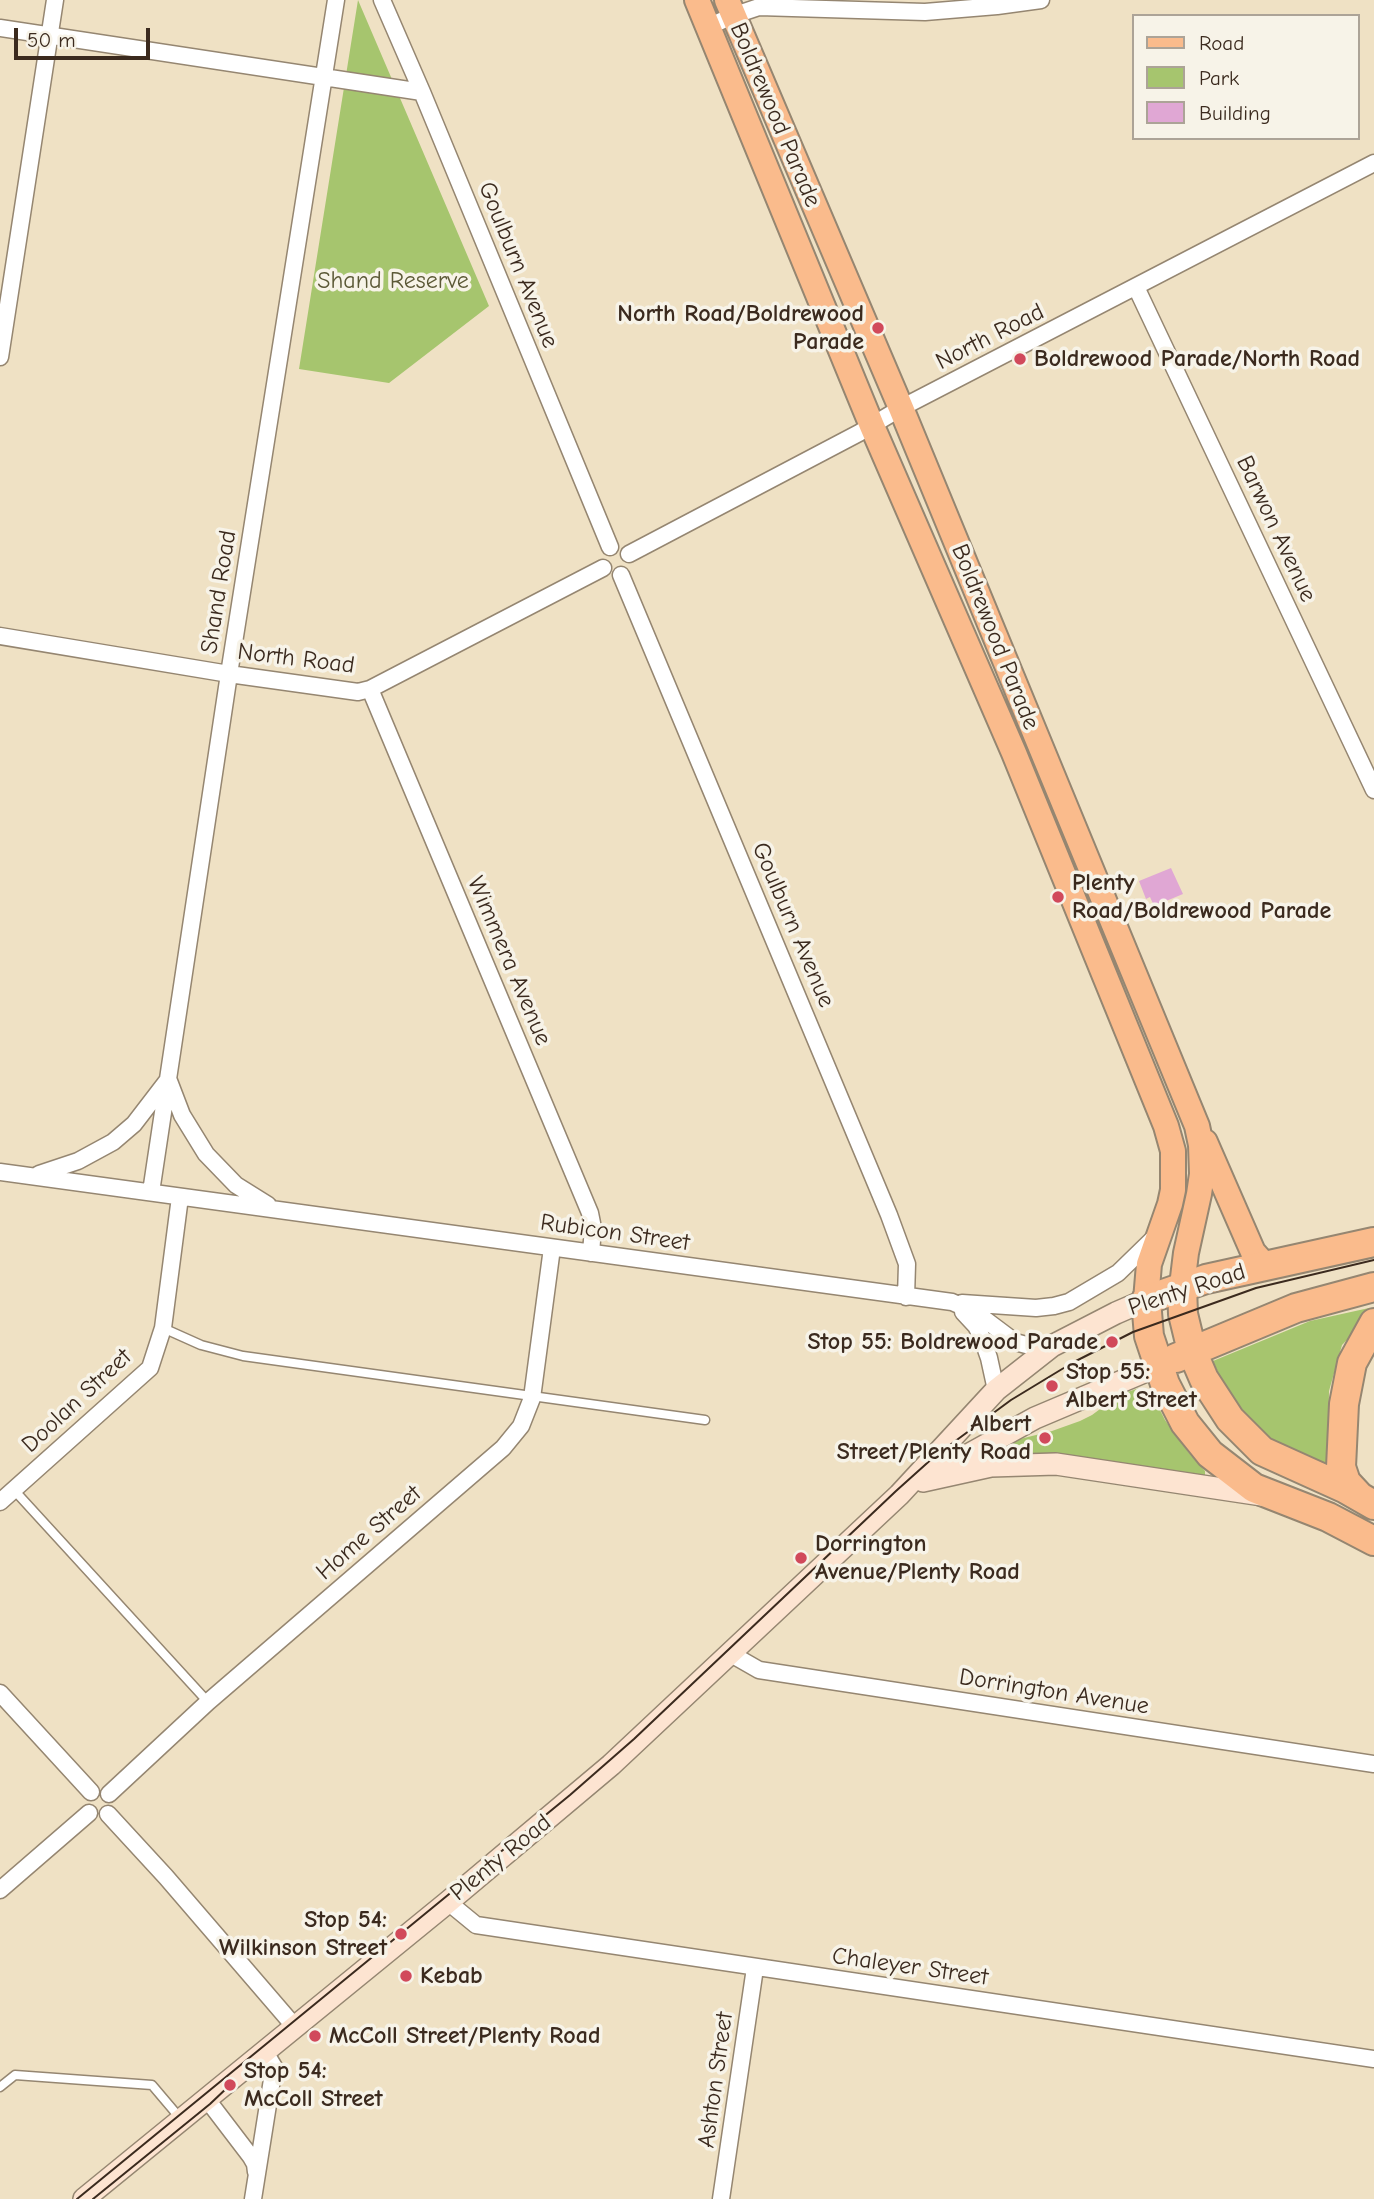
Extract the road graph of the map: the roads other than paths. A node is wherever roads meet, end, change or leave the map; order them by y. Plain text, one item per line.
1 (55, 0) edge
2 (336, 0) edge
3 (382, 0) edge
4 (697, 0) edge
5 (1041, 0) edge
6 (729, 8) edge
7 (708, 27) junction
8 (0, 28) edge
9 (49, 35) junction
10 (325, 77) junction
11 (422, 92) junction
12 (1374, 163) edge
13 (1136, 287) junction
14 (0, 357) edge
15 (901, 408) junction
16 (873, 426) junction
17 (610, 547) junction
18 (629, 554) junction
19 (603, 568) junction
20 (621, 575) junction
21 (0, 636) edge
22 (229, 674) junction
23 (370, 689) junction
24 (1038, 742) junction
25 (1014, 753) junction
26 (1374, 790) edge
27 (169, 1079) junction
28 (1197, 1126) junction
29 (0, 1172) edge
30 (32, 1176) junction
31 (151, 1192) junction
32 (180, 1197) junction
33 (284, 1211) junction
34 (1159, 1232) junction
35 (1374, 1242) edge
36 (552, 1248) junction
37 (591, 1253) junction
38 (1270, 1265) junction
39 (1113, 1276) joint
40 (1182, 1286) junction
41 (1374, 1287) edge
42 (906, 1297) junction
43 (1146, 1300) junction
44 (946, 1302) junction
45 (1374, 1323) edge
46 (163, 1328) junction
47 (1045, 1350) junction
48 (1192, 1351) junction
49 (1158, 1366) junction
50 (996, 1390) junction
51 (531, 1398) junction
52 (705, 1420) dead end
53 (923, 1481) junction
54 (14, 1490) junction
55 (899, 1495) junction
56 (1278, 1499) junction
57 (1366, 1500) edge
58 (0, 1502) edge
59 (1374, 1541) edge
60 (731, 1654) junction
61 (0, 1693) edge
62 (208, 1702) junction
63 (1374, 1764) edge
64 (91, 1792) junction
65 (109, 1794) junction
66 (89, 1813) junction
67 (108, 1814) junction
68 (0, 1890) edge
69 (447, 1902) junction
70 (755, 1968) junction
71 (295, 2027) junction
72 (265, 2052) junction
73 (1374, 2059) edge
74 (0, 2087) edge
75 (206, 2098) junction
76 (182, 2119) junction
77 (257, 2174) junction
78 (84, 2199) edge
79 (253, 2199) edge
80 (721, 2199) edge

1 - 9 street
2 - 10 street, Shand Road
3 - 11 street, Goulburn Avenue
4 - 7 main road, Boldrewood Parade
5 - 6 street
6 - 7 street
6 - 15 main road, Boldrewood Parade
7 - 16 main road, Boldrewood Parade
8 - 9 street
9 - 10 street
9 - 14 street
10 - 11 street
10 - 22 street, Shand Road
11 - 17 street, Goulburn Avenue
12 - 13 street, North Road
13 - 15 street, North Road
13 - 26 street, Barwon Avenue
15 - 16 street, North Road
15 - 24 main road, Boldrewood Parade
16 - 18 street, North Road
16 - 25 main road, Boldrewood Parade
17 - 18 street
17 - 19 street
18 - 20 street
19 - 20 street
19 - 23 street, North Road
20 - 42 street, Goulburn Avenue
21 - 22 street, North Road
22 - 23 street, North Road
22 - 27 street, Shand Road
23 - 37 street, Wimmera Avenue
24 - 25 main road
24 - 28 main road, Boldrewood Parade
25 - 34 main road, Boldrewood Parade
27 - 30 street, Rubicon Street
27 - 31 street, Shand Road
27 - 33 street, Rubicon Street
28 - 38 main road
28 - 40 main road, Boldrewood Parade
29 - 30 street, Rubicon Street
30 - 31 street, Rubicon Street
31 - 32 street, Rubicon Street
32 - 33 street, Rubicon Street
32 - 46 street, Doolan Street
33 - 36 street, Rubicon Street
34 - 39 street, Boldrewood Parade
34 - 43 main road, Boldrewood Parade
35 - 38 highway, Plenty Road
36 - 37 street, Rubicon Street
36 - 51 street, Home Street
37 - 42 street, Rubicon Street
38 - 40 highway, Plenty Road
39 - 44 street, Rubicon Street
40 - 43 highway, Plenty Road
40 - 48 highway
41 - 48 highway, Plenty Road
42 - 44 street, Rubicon Street
43 - 47 main road, Plenty Road
43 - 49 highway
44 - 47 street, Rubicon Street
44 - 50 street, Rubicon Street
45 - 57 highway
46 - 51 lane
46 - 54 street, Doolan Street
47 - 50 main road, Plenty Road
48 - 49 highway, Plenty Road
48 - 57 highway
49 - 53 main road, Plenty Road
49 - 56 highway
50 - 55 main road, Plenty Road
51 - 52 lane
51 - 62 street, Home Street
53 - 55 main road, Plenty Road
53 - 56 main road
54 - 58 street, Doolan Street
54 - 62 lane
55 - 60 main road, Plenty Road
56 - 59 highway
60 - 63 street, Dorrington Avenue
60 - 69 main road, Plenty Road
61 - 64 street
62 - 65 street, Home Street
64 - 65 street
64 - 66 street
65 - 67 street
66 - 67 street
66 - 68 street
67 - 71 street
69 - 70 street, Chaleyer Street
69 - 71 main road, Plenty Road
70 - 73 street, Chaleyer Street
70 - 80 street, Ashton Street
71 - 72 main road, Plenty Road
72 - 75 main road, Plenty Road
72 - 77 street
74 - 76 lane
75 - 76 main road, Plenty Road
75 - 77 street
76 - 78 main road, Plenty Road
77 - 79 street

